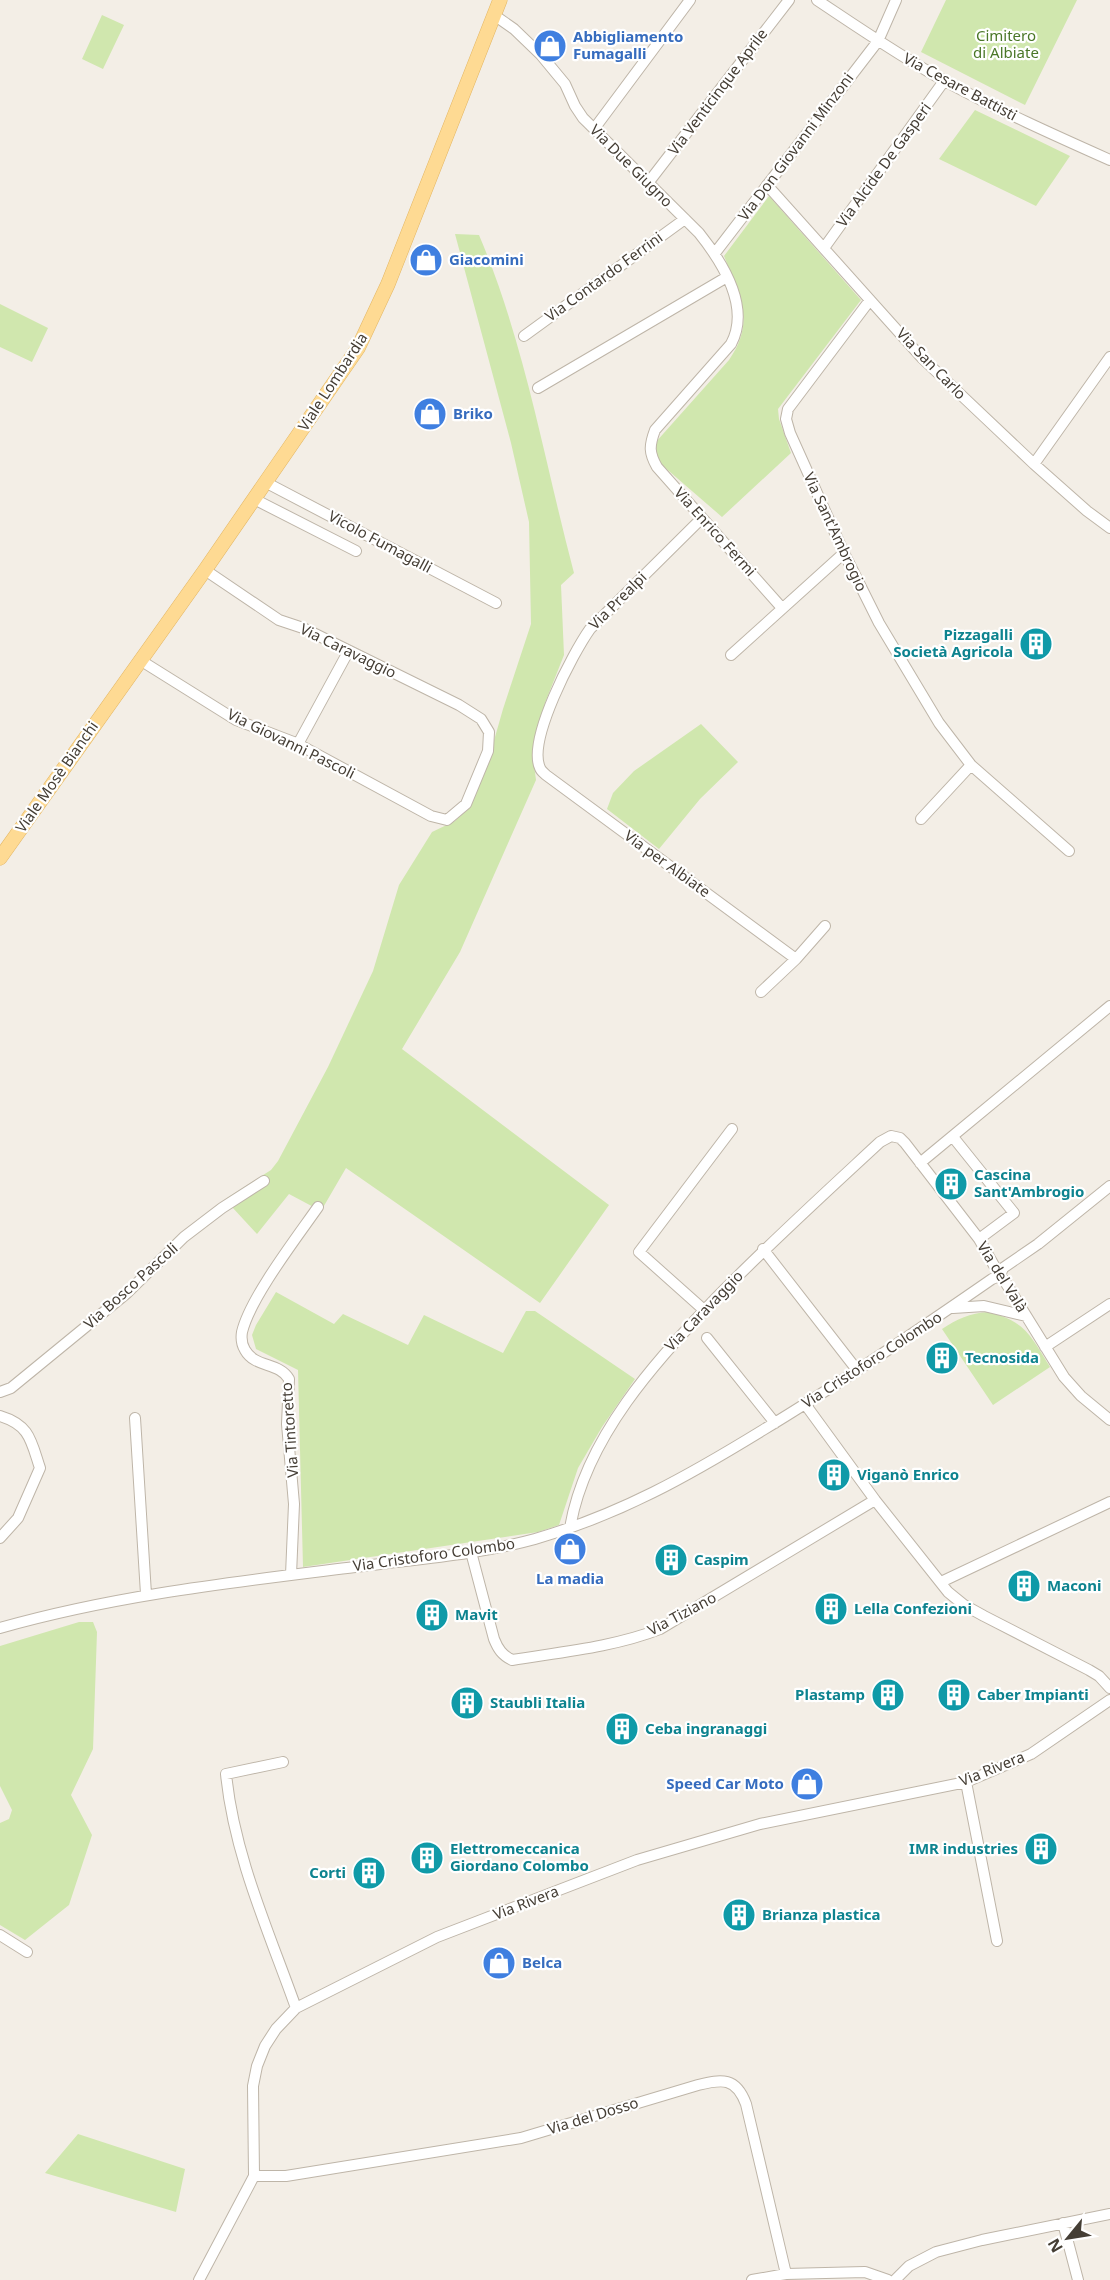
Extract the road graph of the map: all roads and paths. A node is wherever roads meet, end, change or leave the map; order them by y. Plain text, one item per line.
1 (500, 0) edge
2 (690, 0) edge
3 (789, 0) edge
4 (817, 0) edge
5 (896, 0) edge
6 (494, 15) junction
7 (878, 41) junction
8 (944, 81) junction
9 (594, 129) junction
10 (1110, 160) edge
11 (648, 183) junction
12 (767, 185) junction
13 (685, 219) junction
14 (824, 248) junction
15 (715, 253) junction
16 (727, 277) junction
17 (870, 300) junction
18 (524, 336) dead end
19 (1110, 357) edge
20 (538, 388) dead end
21 (650, 455) joint
22 (1034, 464) junction
23 (265, 482) junction
24 (254, 499) junction
25 (702, 518) junction
26 (1110, 528) edge
27 (356, 551) dead end
28 (844, 553) junction
29 (205, 570) junction
30 (496, 603) dead end
31 (782, 608) junction
32 (348, 652) junction
33 (731, 655) dead end
34 (140, 660) junction
35 (115, 695) joint
36 (298, 744) junction
37 (971, 765) junction
38 (539, 768) joint
39 (921, 819) dead end
40 (447, 820) joint
41 (1070, 851) dead end
42 (0, 858) edge
43 (825, 926) dead end
44 (795, 959) junction
45 (761, 992) dead end
46 (1110, 1006) edge
47 (732, 1129) dead end
48 (892, 1136) joint
49 (953, 1137) junction
50 (920, 1163) junction
51 (264, 1181) dead end
52 (1110, 1186) edge
53 (318, 1207) dead end
54 (979, 1239) junction
55 (764, 1250) junction
56 (1000, 1276) junction
57 (1110, 1304) edge
58 (950, 1309) junction
59 (704, 1310) junction
60 (1026, 1316) junction
61 (707, 1338) dead end
62 (1045, 1347) junction
63 (857, 1370) junction
64 (0, 1392) edge
65 (805, 1404) junction
66 (0, 1416) edge
67 (135, 1418) dead end
68 (1110, 1420) edge
69 (775, 1423) junction
70 (875, 1500) junction
71 (1110, 1502) edge
72 (570, 1528) junction
73 (0, 1538) edge
74 (471, 1552) junction
75 (291, 1575) junction
76 (941, 1582) junction
77 (146, 1594) junction
78 (0, 1628) edge
79 (1110, 1688) edge
80 (1110, 1700) edge
81 (283, 1762) dead end
82 (966, 1782) junction
83 (0, 1935) edge
84 (997, 1941) dead end
85 (27, 1952) dead end
86 (296, 2007) junction
87 (254, 2176) junction
88 (1110, 2214) edge
89 (1064, 2223) junction
90 (826, 2272) junction
91 (786, 2274) junction
92 (199, 2280) edge
93 (752, 2280) edge
94 (843, 2280) edge
95 (888, 2280) edge
96 (894, 2280) edge
97 (1078, 2280) edge

1 - 6 main road, Viale Lombardia
2 - 9 street
3 - 11 street, Via Venticinque Aprile
4 - 7 street, Via Cesare Battisti
5 - 7 street, Via Don Giovanni Minzoni
6 - 9 street, Via Due Giugno
6 - 23 main road, Viale Lombardia
7 - 8 street, Via Cesare Battisti
7 - 12 street, Via Don Giovanni Minzoni
8 - 10 street, Via Cesare Battisti
8 - 14 street, Via Alcide De Gasperi
9 - 11 street, Via Due Giugno
11 - 13 street, Via Due Giugno
12 - 14 street, Via San Carlo
12 - 15 street, Via Don Giovanni Minzoni
13 - 15 street, Via Due Giugno
13 - 18 street, Via Contardo Ferrini
14 - 17 street, Via San Carlo
15 - 16 street, Via Due Giugno
16 - 20 street
16 - 21 street, Via Due Giugno
17 - 22 street, Via San Carlo
17 - 28 street, Via Sant'Ambrogio
19 - 22 street
21 - 25 street, Via Enrico Fermi
22 - 26 street, Via San Carlo
23 - 24 main road, Viale Lombardia
23 - 30 street, Vicolo Fumagalli
24 - 27 street
24 - 29 main road, Viale Lombardia
25 - 31 street, Via Enrico Fermi
25 - 38 street, Via Prealpi
28 - 31 street
28 - 37 street, Via Sant'Ambrogio
29 - 32 street, Via Caravaggio
29 - 34 main road, Viale Lombardia
31 - 33 street
32 - 36 street
32 - 40 street, Via Caravaggio
34 - 35 main road, Viale Lombardia
34 - 36 street, Via Giovanni Pascoli
35 - 42 main road, Viale Mosè Bianchi
36 - 40 street, Via Giovanni Pascoli
37 - 39 street
37 - 41 street
38 - 44 street, Via per Albiate
43 - 44 street
44 - 45 street
46 - 49 street
47 - 59 street
48 - 50 street, Via del Valà
48 - 55 street, Via Caravaggio
49 - 50 street
49 - 54 street
50 - 54 street, Via del Valà
51 - 64 street, Via Bosco Pascoli
52 - 56 street
53 - 75 street, Via Tintoretto
54 - 56 street, Via del Valà
55 - 59 street, Via Caravaggio
55 - 63 street
56 - 58 street
56 - 60 street, Via del Valà
57 - 62 street
58 - 60 street, Via Cristoforo Colombo
58 - 63 street, Via Cristoforo Colombo
59 - 72 street, Via Caravaggio
60 - 62 street, Via del Valà
61 - 69 street
62 - 68 street, Via del Valà
63 - 65 street, Via Cristoforo Colombo
65 - 69 street, Via Cristoforo Colombo
65 - 70 street
66 - 73 street
67 - 77 street
69 - 72 street, Via Cristoforo Colombo
70 - 74 street, Via Tiziano
70 - 76 street
71 - 76 street
72 - 74 street, Via Cristoforo Colombo
74 - 75 street, Via Cristoforo Colombo
75 - 77 street, Via Cristoforo Colombo
76 - 79 street
77 - 78 street, Via Cristoforo Colombo
80 - 82 street, Via Rivera
81 - 86 street
82 - 84 street
82 - 86 street, Via Rivera
83 - 85 street
86 - 87 street, Via Rivera
87 - 91 street, Via del Dosso
87 - 92 street, Via Rivera
88 - 89 street
89 - 96 street
89 - 97 street
90 - 91 street
90 - 94 street
90 - 95 street
91 - 93 street

